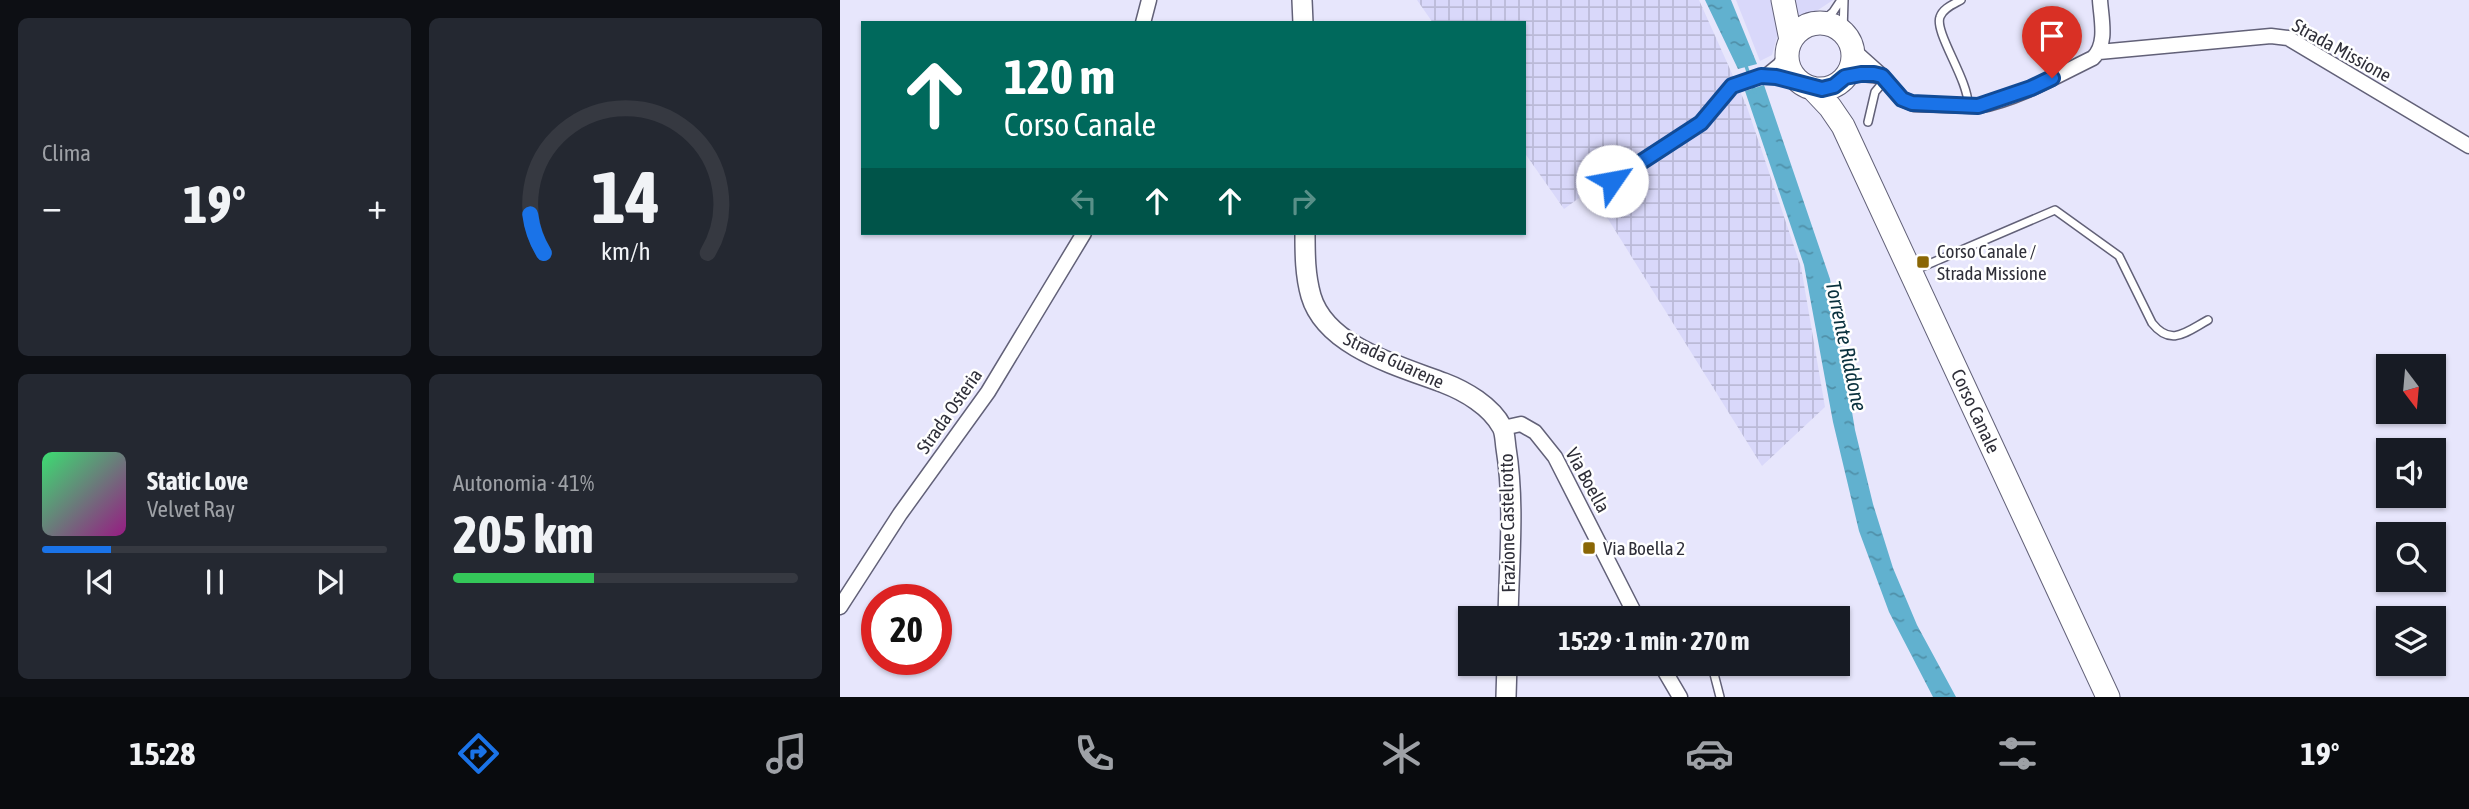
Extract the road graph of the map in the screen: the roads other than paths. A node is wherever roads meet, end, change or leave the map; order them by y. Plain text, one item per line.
1 (1149, 0) edge
2 (1302, 0) edge
3 (1785, 0) edge
4 (1842, 0) edge
5 (1961, 0) edge
6 (2100, 0) edge
7 (1144, 21) edge
8 (1303, 21) edge
9 (1817, 23) junction
10 (1848, 41) junction
11 (1790, 44) junction
12 (2099, 52) junction
13 (1761, 76) junction
14 (1884, 78) junction
15 (1842, 80) junction
16 (1807, 85) junction
17 (1968, 105) junction
18 (1868, 122) dead end
19 (1843, 126) junction
20 (2469, 146) edge
21 (1612, 181) dead end
22 (1083, 235) edge
23 (1305, 235) edge
24 (1911, 271) junction
25 (2208, 320) dead end
26 (1503, 428) junction
27 (1508, 606) edge
28 (1631, 606) edge
29 (840, 607) edge
30 (1507, 676) edge
31 (1668, 676) edge
32 (1715, 676) edge
33 (1506, 697) edge
34 (1680, 697) edge
35 (1720, 697) edge
36 (2108, 697) edge

1 - 7 street
2 - 8 main road
3 - 9 main road, Corso Canale
3 - 11 main road, Corso Canale
4 - 9 lane
4 - 10 lane
5 - 17 lane
6 - 12 street
9 - 10 main road, Corso Canale
9 - 11 main road
10 - 14 street, Strada Missione
10 - 15 main road, Corso Canale
11 - 13 lane
11 - 16 main road, Corso Canale
12 - 17 street, Strada Missione
12 - 20 street, Strada Missione
13 - 16 lane
13 - 21 lane
14 - 15 street
14 - 17 street, Strada Missione
14 - 18 lane
15 - 16 main road
15 - 19 main road, Corso Canale
16 - 19 main road, Corso Canale
19 - 24 main road, Corso Canale
22 - 29 street, Strada Osteria
23 - 26 main road, Strada Guarene
24 - 25 lane
24 - 36 main road, Corso Canale
26 - 27 main road, Frazione Castelrotto
26 - 28 street, Via Boella
30 - 33 main road
31 - 34 street
32 - 35 lane

